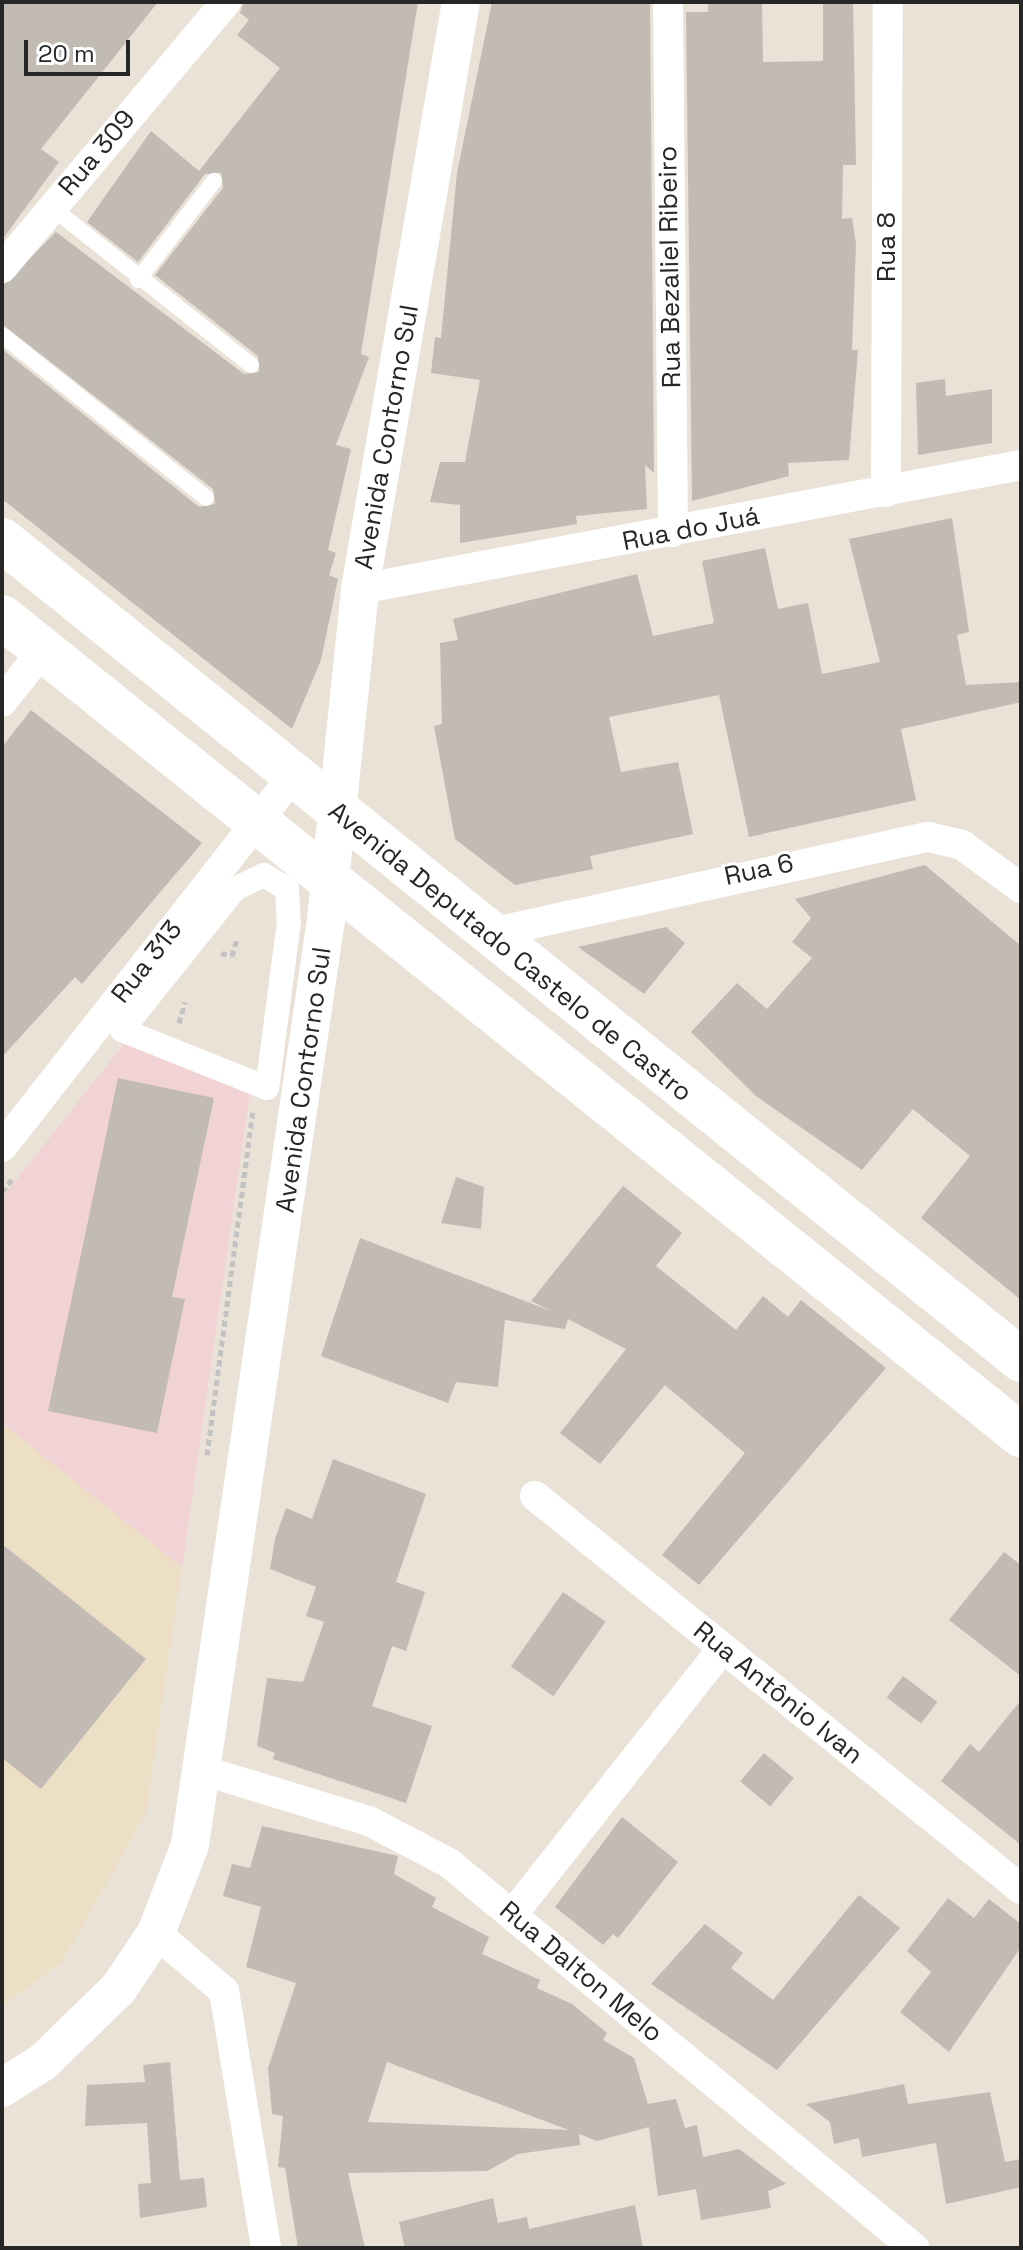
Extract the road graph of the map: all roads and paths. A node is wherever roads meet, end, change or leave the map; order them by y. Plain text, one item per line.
1 (226, 2) edge
2 (461, 2) edge
3 (668, 2) edge
4 (888, 2) edge
5 (214, 181) dead end
6 (51, 207) junction
7 (2, 268) edge
8 (138, 280) junction
9 (2, 335) edge
10 (251, 365) dead end
11 (1021, 465) edge
12 (886, 492) junction
13 (206, 498) dead end
14 (673, 532) junction
15 (2, 540) edge
16 (360, 589) junction
17 (2, 617) edge
18 (43, 650) junction
19 (2, 702) edge
20 (291, 778) junction
21 (338, 816) junction
22 (256, 824) junction
23 (331, 884) junction
24 (1021, 888) edge
25 (240, 929) dead end
26 (486, 934) junction
27 (211, 950) dead end
28 (188, 991) dead end
29 (130, 1034) junction
30 (257, 1085) junction
31 (12, 1157) edge
32 (2, 1192) edge
33 (1021, 1360) edge
34 (202, 1430) dead end
35 (209, 1431) junction
36 (1021, 1435) edge
37 (206, 1461) dead end
38 (535, 1496) dead end
39 (722, 1649) junction
40 (205, 1771) junction
41 (1021, 1889) edge
42 (512, 1915) junction
43 (156, 1933) junction
44 (2, 2088) edge
45 (266, 2248) edge
46 (914, 2248) edge

1 - 6 street, Rua 309
2 - 16 street, Avenida Contorno Sul
3 - 14 street, Rua Bezaliel Ribeiro
4 - 12 street, Rua 8
5 - 8 lane
6 - 7 street, Rua 309
6 - 8 lane
8 - 10 lane
9 - 13 lane
11 - 12 street, Rua do Juá
12 - 14 street, Rua do Juá
14 - 16 street, Rua do Juá
15 - 20 main road, Avenida Deputado Castelo de Castro
16 - 21 street, Avenida Contorno Sul
17 - 18 main road
18 - 19 street
18 - 22 main road
20 - 21 main road, Avenida Deputado Castelo de Castro
20 - 22 street, Rua 313
21 - 23 street, Avenida Contorno Sul
21 - 26 main road, Avenida Deputado Castelo de Castro
22 - 23 main road
22 - 31 street, Rua 313
23 - 36 main road
23 - 40 street, Avenida Contorno Sul
24 - 26 street, Rua 6
25 - 27 path
26 - 33 main road, Avenida Deputado Castelo de Castro
28 - 29 path
29 - 30 street
29 - 30 street
30 - 35 path
31 - 32 path
34 - 35 path
35 - 37 path
38 - 39 street, Rua Antônio Ivan
39 - 41 street, Rua Antônio Ivan
39 - 42 street
40 - 42 street, Rua Dalton Melo
40 - 43 street, Avenida Contorno Sul
42 - 46 street, Rua Dalton Melo
43 - 44 street, Avenida Contorno Sul
43 - 45 street

